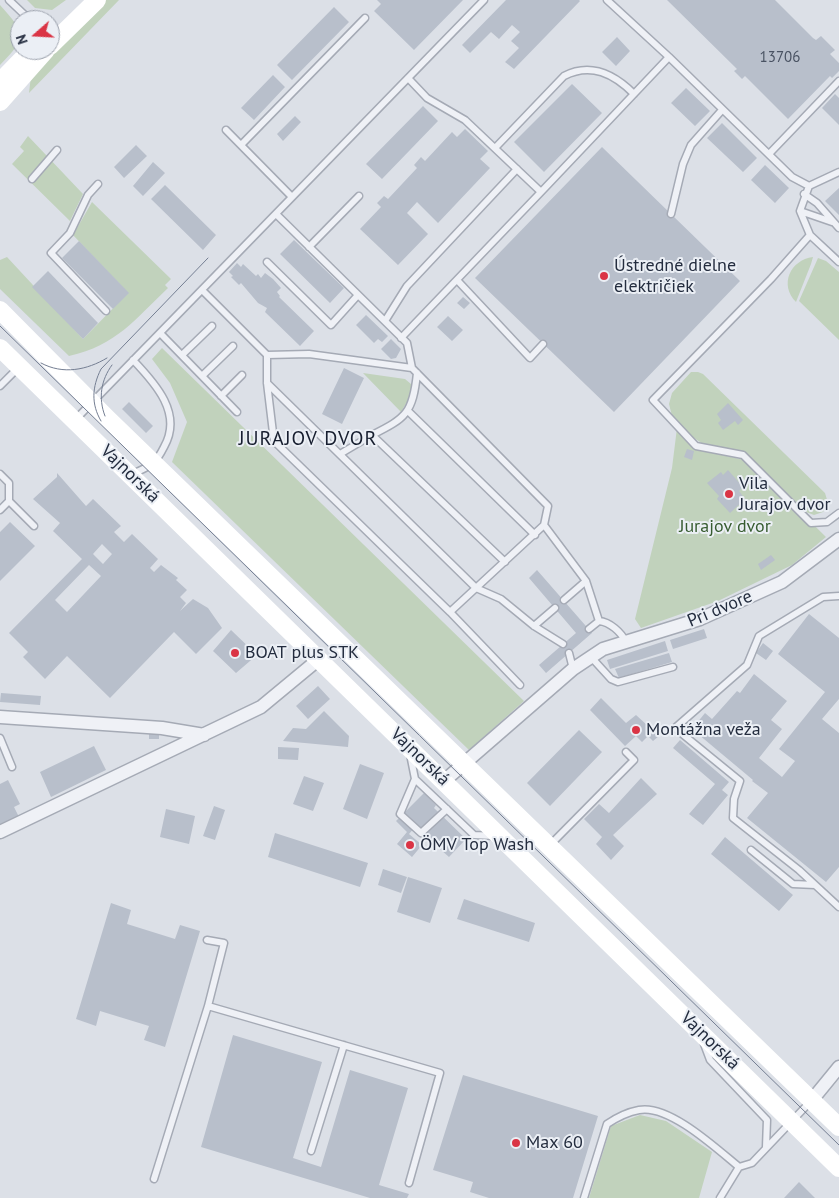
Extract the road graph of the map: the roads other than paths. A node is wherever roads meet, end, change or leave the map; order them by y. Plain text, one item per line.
1 (9, 0) edge
2 (82, 0) edge
3 (97, 0) edge
4 (484, 0) edge
5 (607, 0) edge
6 (20, 10) edge
7 (365, 18) dead end
8 (60, 29) edge
9 (60, 33) edge
10 (669, 57) junction
11 (24, 60) edge
12 (32, 60) edge
13 (408, 78) junction
14 (839, 81) edge
15 (2, 90) edge
16 (634, 94) junction
17 (722, 110) junction
18 (226, 130) dead end
19 (241, 145) junction
20 (495, 148) junction
21 (57, 150) dead end
22 (769, 154) junction
23 (517, 169) junction
24 (839, 172) edge
25 (32, 179) dead end
26 (98, 184) dead end
27 (809, 186) junction
28 (541, 192) junction
29 (804, 194) junction
30 (359, 196) dead end
31 (292, 197) junction
32 (800, 211) junction
33 (276, 214) junction
34 (671, 214) dead end
35 (833, 222) junction
36 (839, 228) edge
37 (810, 235) junction
38 (309, 247) junction
39 (267, 262) dead end
40 (839, 262) edge
41 (457, 280) junction
42 (202, 290) junction
43 (358, 295) junction
44 (0, 310) edge
45 (106, 311) dead end
46 (385, 321) junction
47 (212, 326) dead end
48 (160, 333) junction
49 (401, 338) junction
50 (543, 344) dead end
51 (232, 346) dead end
52 (0, 348) edge
53 (182, 355) junction
54 (267, 355) junction
55 (133, 360) junction
56 (20, 366) junction
57 (412, 368) junction
58 (417, 373) junction
59 (242, 375) dead end
60 (202, 376) junction
61 (267, 383) junction
62 (0, 386) edge
63 (221, 396) junction
64 (91, 403) junction
65 (408, 411) junction
66 (237, 412) dead end
67 (74, 420) junction
68 (372, 436) junction
69 (340, 454) junction
70 (153, 463) junction
71 (0, 474) edge
72 (131, 475) junction
73 (9, 501) junction
74 (0, 510) edge
75 (839, 513) edge
76 (544, 525) junction
77 (34, 526) dead end
78 (535, 535) junction
79 (839, 539) edge
80 (505, 562) junction
81 (586, 581) junction
82 (476, 588) junction
83 (839, 596) edge
84 (564, 600) dead end
85 (555, 608) dead end
86 (450, 612) junction
87 (599, 621) junction
88 (534, 626) junction
89 (589, 629) dead end
90 (626, 642) junction
91 (563, 644) dead end
92 (569, 653) dead end
93 (591, 657) junction
94 (319, 659) junction
95 (672, 667) dead end
96 (573, 669) junction
97 (520, 685) dead end
98 (0, 717) edge
99 (204, 735) junction
100 (0, 738) edge
101 (408, 746) junction
102 (626, 752) dead end
103 (463, 763) junction
104 (12, 767) dead end
105 (416, 779) junction
106 (444, 781) junction
107 (446, 809) junction
108 (0, 832) edge
109 (501, 837) junction
110 (549, 846) junction
111 (751, 850) dead end
112 (815, 885) junction
113 (839, 906) edge
114 (206, 940) dead end
115 (208, 1006) junction
116 (698, 1029) junction
117 (344, 1045) junction
118 (839, 1067) edge
119 (812, 1100) junction
120 (791, 1121) junction
121 (839, 1127) edge
122 (766, 1147) junction
123 (311, 1151) dead end
124 (739, 1167) junction
125 (839, 1168) edge
126 (154, 1179) dead end
127 (409, 1182) dead end
128 (584, 1198) edge
129 (720, 1198) edge

1 - 6 lane
2 - 8 main road
3 - 9 main road
4 - 13 lane
5 - 10 lane
7 - 19 lane
10 - 16 lane
10 - 17 lane
11 - 15 main road
12 - 15 main road
13 - 20 lane
13 - 31 lane
14 - 22 lane
16 - 20 lane
16 - 28 lane
17 - 22 lane
17 - 34 lane
18 - 19 lane
19 - 31 lane
20 - 23 lane
21 - 25 lane
22 - 27 lane
23 - 28 lane
23 - 46 lane
24 - 27 lane
26 - 45 lane
27 - 29 lane
28 - 41 lane
29 - 32 lane
29 - 35 lane
30 - 38 lane
31 - 33 lane
32 - 35 lane
32 - 37 lane
33 - 38 lane
33 - 42 lane
35 - 36 lane
37 - 40 lane
37 - 75 lane
38 - 43 lane
39 - 43 lane
41 - 49 lane
41 - 50 lane
42 - 48 lane
42 - 54 lane
43 - 46 lane
44 - 64 main road, Vajnorská
46 - 49 lane
47 - 53 lane
48 - 53 lane
48 - 55 lane
49 - 57 lane
51 - 60 lane
52 - 56 main road, Vajnorská
53 - 60 lane
54 - 57 lane
54 - 61 lane
55 - 64 lane
55 - 70 lane
56 - 62 lane
56 - 67 main road, Vajnorská
57 - 58 lane
58 - 65 lane
58 - 76 lane
59 - 63 lane
60 - 63 lane
61 - 69 lane
61 - 86 lane
63 - 66 lane
64 - 67 lane
64 - 70 main road, Vajnorská
65 - 68 lane
65 - 78 lane
67 - 72 main road, Vajnorská
68 - 69 lane
68 - 80 lane
69 - 82 lane
70 - 72 lane
70 - 103 main road, Vajnorská
71 - 73 lane
72 - 94 main road, Vajnorská
73 - 74 lane
73 - 77 lane
76 - 78 lane
76 - 81 lane
78 - 80 lane
79 - 90 street, Pri dvore
80 - 82 lane
81 - 84 lane
81 - 87 lane
82 - 86 lane
82 - 88 lane
83 - 112 lane
85 - 88 lane
86 - 97 lane
87 - 89 lane
87 - 90 lane
88 - 91 lane
90 - 93 street, Pri dvore
92 - 96 lane
93 - 95 lane
93 - 96 street, Pri dvore
94 - 99 street
94 - 101 main road, Vajnorská
96 - 103 street, Pri dvore
98 - 99 street
99 - 108 street
100 - 104 lane
101 - 105 lane
101 - 106 main road, Vajnorská
102 - 110 lane
103 - 106 street, Pri dvore
103 - 110 main road, Vajnorská
105 - 107 lane
105 - 107 lane
106 - 109 main road, Vajnorská
107 - 109 lane
109 - 116 main road, Vajnorská
110 - 119 main road, Vajnorská
111 - 112 lane
112 - 113 lane
114 - 115 lane
115 - 117 lane
115 - 126 lane
116 - 120 main road, Vajnorská
116 - 122 lane
117 - 123 lane
117 - 127 lane
118 - 119 street
119 - 120 lane
119 - 121 main road, Vajnorská
120 - 122 lane
120 - 125 main road, Vajnorská
122 - 124 lane
124 - 128 lane
124 - 129 lane

